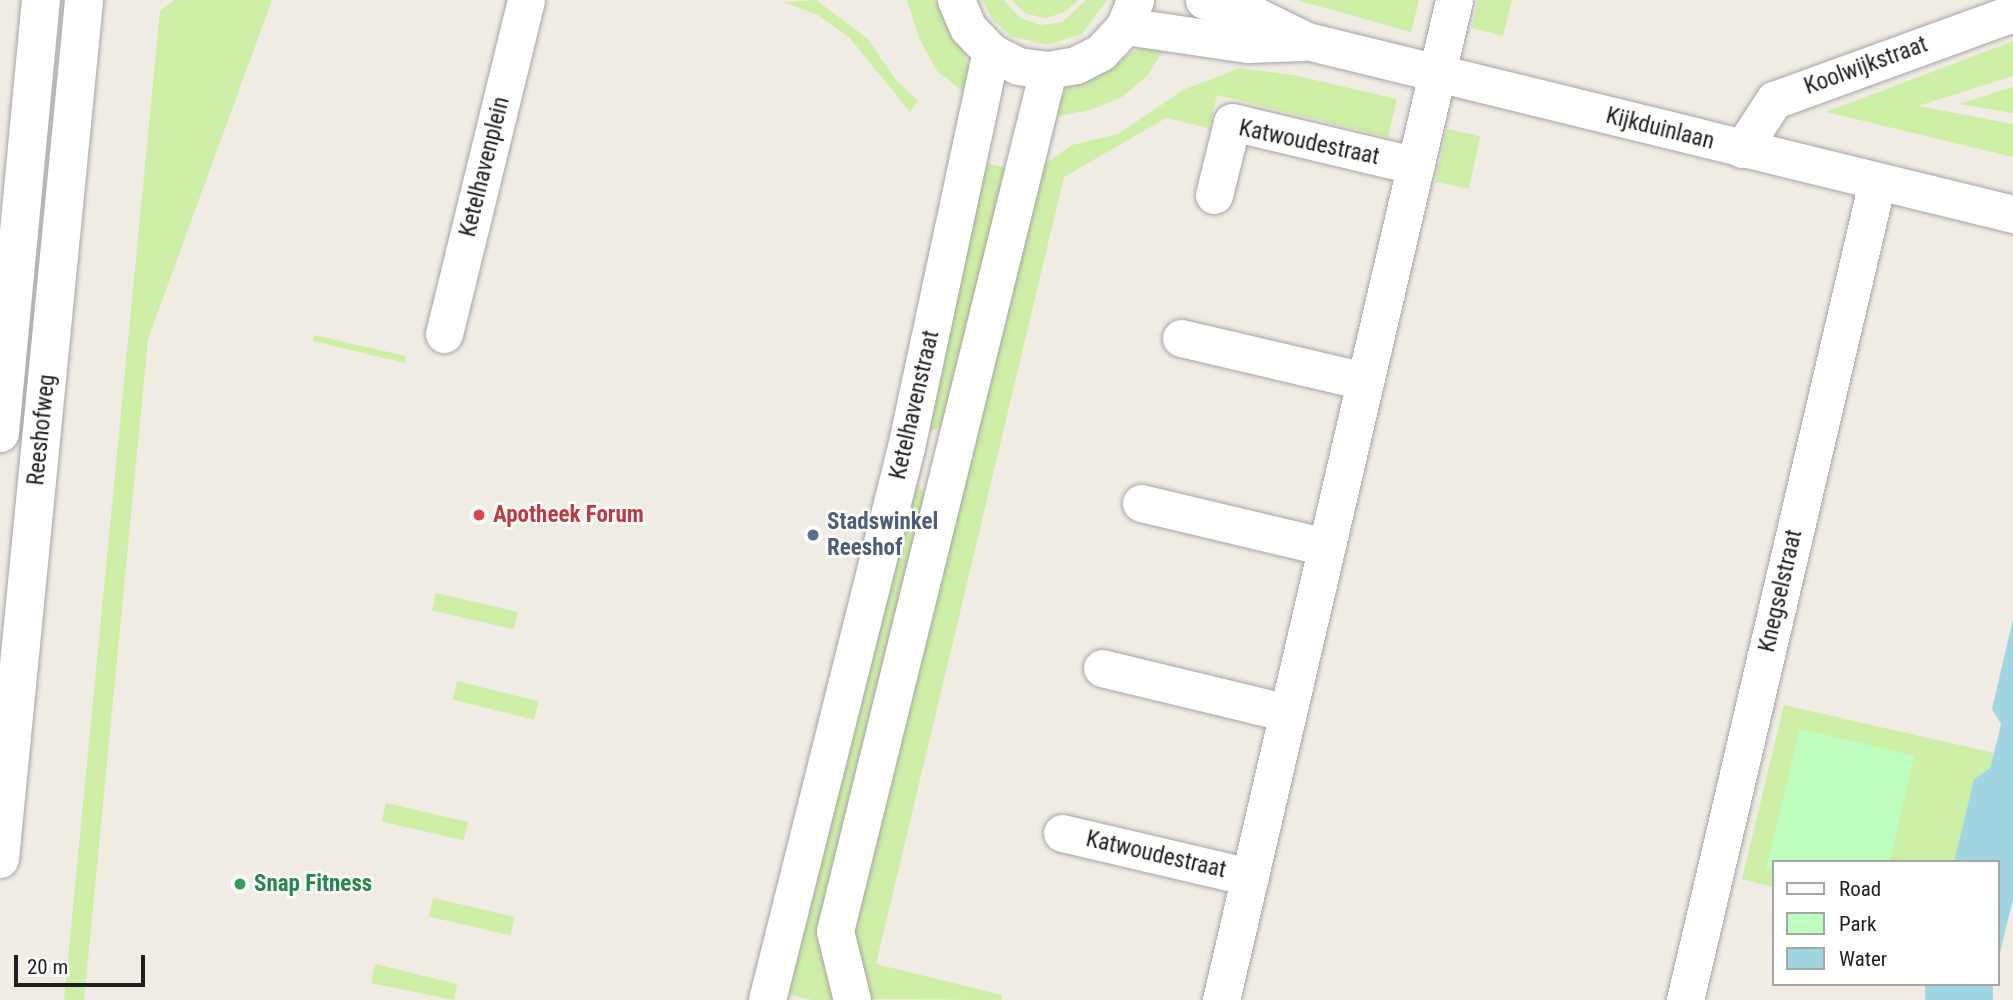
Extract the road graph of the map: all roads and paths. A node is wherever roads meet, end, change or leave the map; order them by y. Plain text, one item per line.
1 (41, 0) edge
2 (84, 0) edge
3 (526, 0) edge
4 (956, 0) edge
5 (1204, 0) edge
6 (1454, 0) edge
7 (1130, 13) edge
8 (2013, 13) edge
9 (1307, 41) junction
10 (991, 52) junction
11 (1048, 70) junction
12 (1437, 74) junction
13 (1742, 149) junction
14 (1416, 166) junction
15 (1877, 181) junction
16 (1214, 195) dead end
17 (2013, 214) edge
18 (444, 334) dead end
19 (1181, 338) dead end
20 (1365, 381) junction
21 (0, 433) edge
22 (1141, 503) dead end
23 (1326, 547) junction
24 (1102, 668) dead end
25 (1288, 713) junction
26 (1062, 833) dead end
27 (0, 859) edge
28 (1250, 877) junction
29 (767, 1000) edge
30 (852, 1000) edge
31 (1221, 1000) edge
32 (1685, 1000) edge

1 - 21 street, Reeshofweg
2 - 27 street, Reeshofweg
3 - 18 street, Ketelhavenplein
4 - 10 street
5 - 9 street, Kijkduinlaan
6 - 12 street, Katwoudestraat
7 - 9 street, Kijkduinlaan
7 - 11 street
8 - 13 street, Koolwijkstraat
9 - 12 street, Kijkduinlaan
10 - 11 street
10 - 29 street, Ketelhavenstraat
11 - 30 street, Ketelhavenstraat
12 - 13 street, Kijkduinlaan
12 - 14 street, Katwoudestraat
13 - 15 street, Kijkduinlaan
14 - 16 street, Katwoudestraat
14 - 20 street, Katwoudestraat
15 - 17 street, Kijkduinlaan
15 - 32 street, Knegselstraat
19 - 20 street
20 - 23 street, Katwoudestraat
22 - 23 street
23 - 25 street, Katwoudestraat
24 - 25 street
25 - 28 street, Katwoudestraat
26 - 28 street, Katwoudestraat
28 - 31 street, Katwoudestraat

